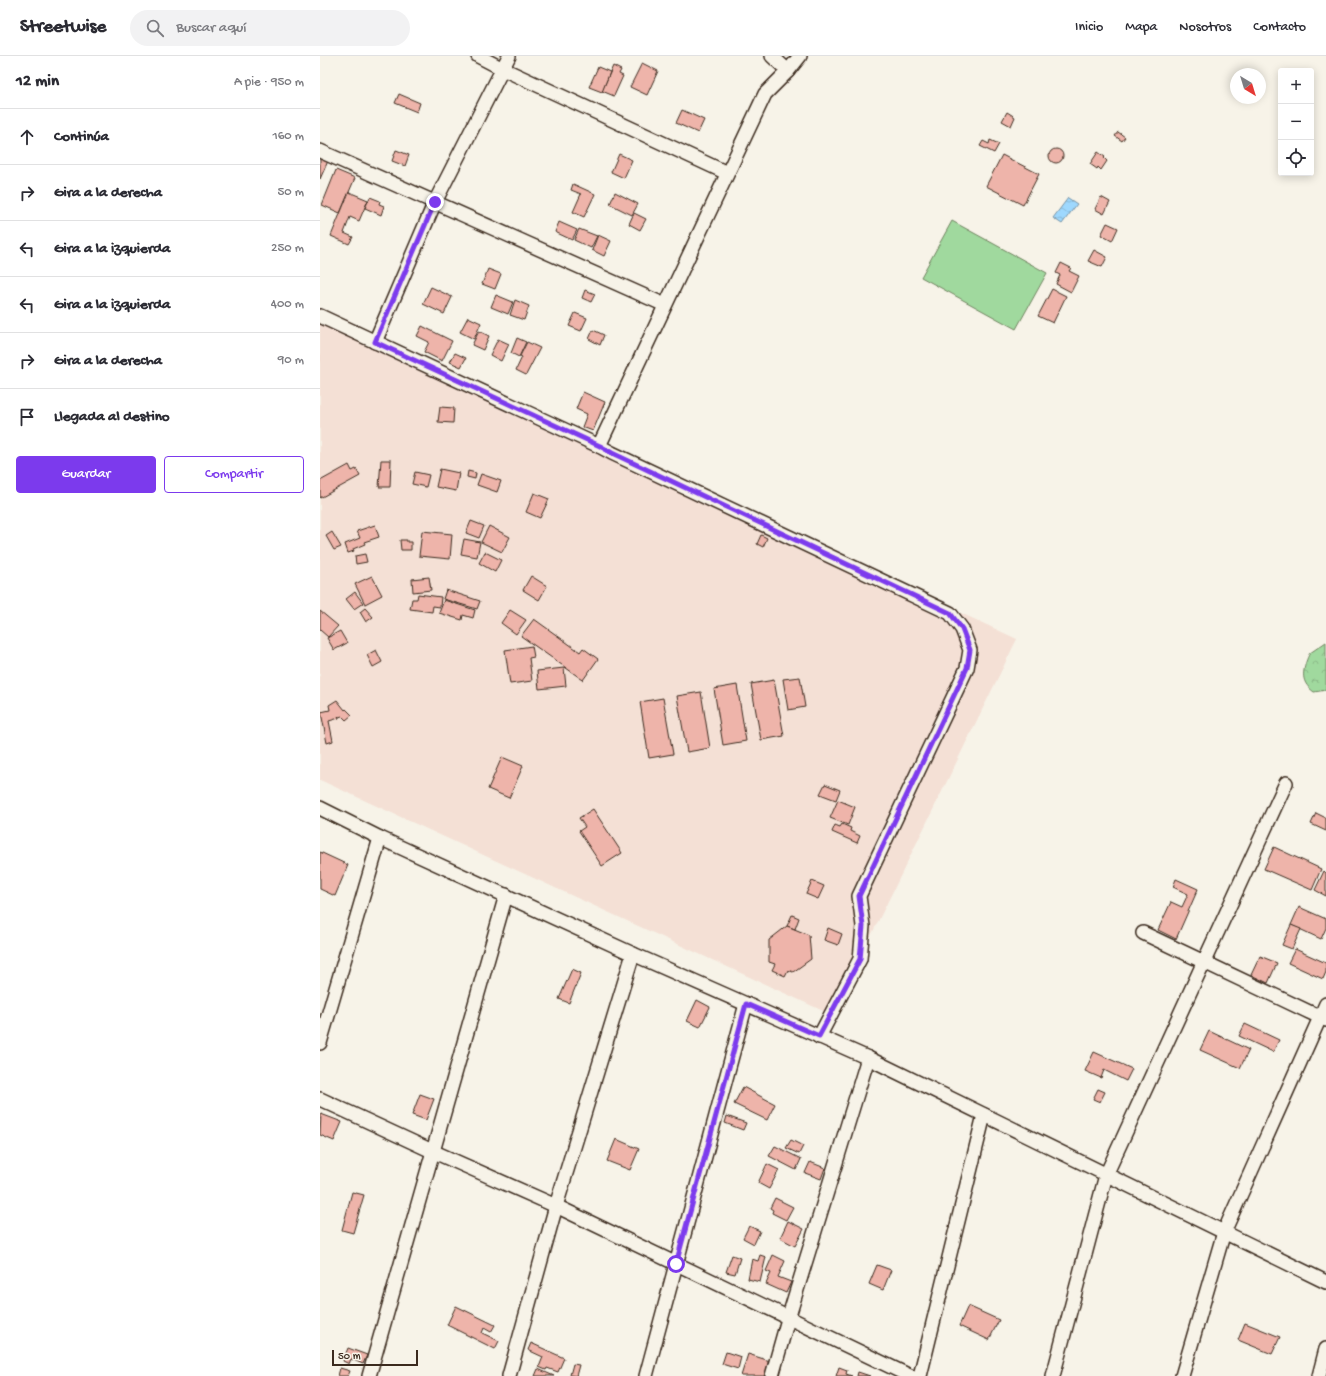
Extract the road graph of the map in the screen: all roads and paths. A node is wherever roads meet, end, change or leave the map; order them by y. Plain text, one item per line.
1 (478, 56) edge
2 (509, 56) edge
3 (772, 56) edge
4 (800, 56) edge
5 (503, 69) junction
6 (788, 71) junction
7 (320, 151) edge
8 (728, 173) junction
9 (435, 202) junction
10 (665, 305) junction
11 (320, 316) edge
12 (375, 342) junction
13 (600, 446) junction
14 (1286, 783) dead end
15 (320, 808) edge
16 (380, 838) junction
17 (506, 895) junction
18 (1143, 933) dead end
19 (633, 954) junction
20 (1204, 962) junction
21 (746, 1004) junction
22 (1326, 1004) edge
23 (1323, 1019) edge
24 (819, 1036) junction
25 (320, 1043) edge
26 (868, 1058) junction
27 (320, 1099) edge
28 (984, 1115) junction
29 (432, 1151) junction
30 (1106, 1175) junction
31 (556, 1206) junction
32 (1224, 1232) junction
33 (676, 1264) junction
34 (1326, 1282) edge
35 (788, 1319) junction
36 (1326, 1349) edge
37 (369, 1376) edge
38 (509, 1376) edge
39 (646, 1376) edge
40 (772, 1376) edge
41 (910, 1376) edge
42 (920, 1376) edge
43 (1053, 1376) edge
44 (1182, 1376) edge
45 (1319, 1376) edge

1 - 5 street
2 - 5 street
3 - 6 street
4 - 6 street
5 - 8 street
5 - 9 street
6 - 8 street
7 - 9 street
8 - 10 street
9 - 10 street
9 - 12 street
10 - 13 street
11 - 12 street
12 - 13 street
13 - 24 street
14 - 20 street
15 - 16 street
16 - 17 street
16 - 25 street
17 - 19 street
17 - 29 street
18 - 20 street
19 - 21 street
19 - 31 street
20 - 23 street
20 - 30 street
21 - 24 street
21 - 33 street
22 - 23 street
23 - 32 street
24 - 26 street
26 - 28 street
26 - 35 street
27 - 29 street
28 - 30 street
28 - 42 street
29 - 31 street
29 - 37 street
30 - 32 street
30 - 43 street
31 - 33 street
31 - 38 street
32 - 34 street
32 - 44 street
33 - 35 street
33 - 39 street
35 - 40 street
35 - 41 street
36 - 45 street

